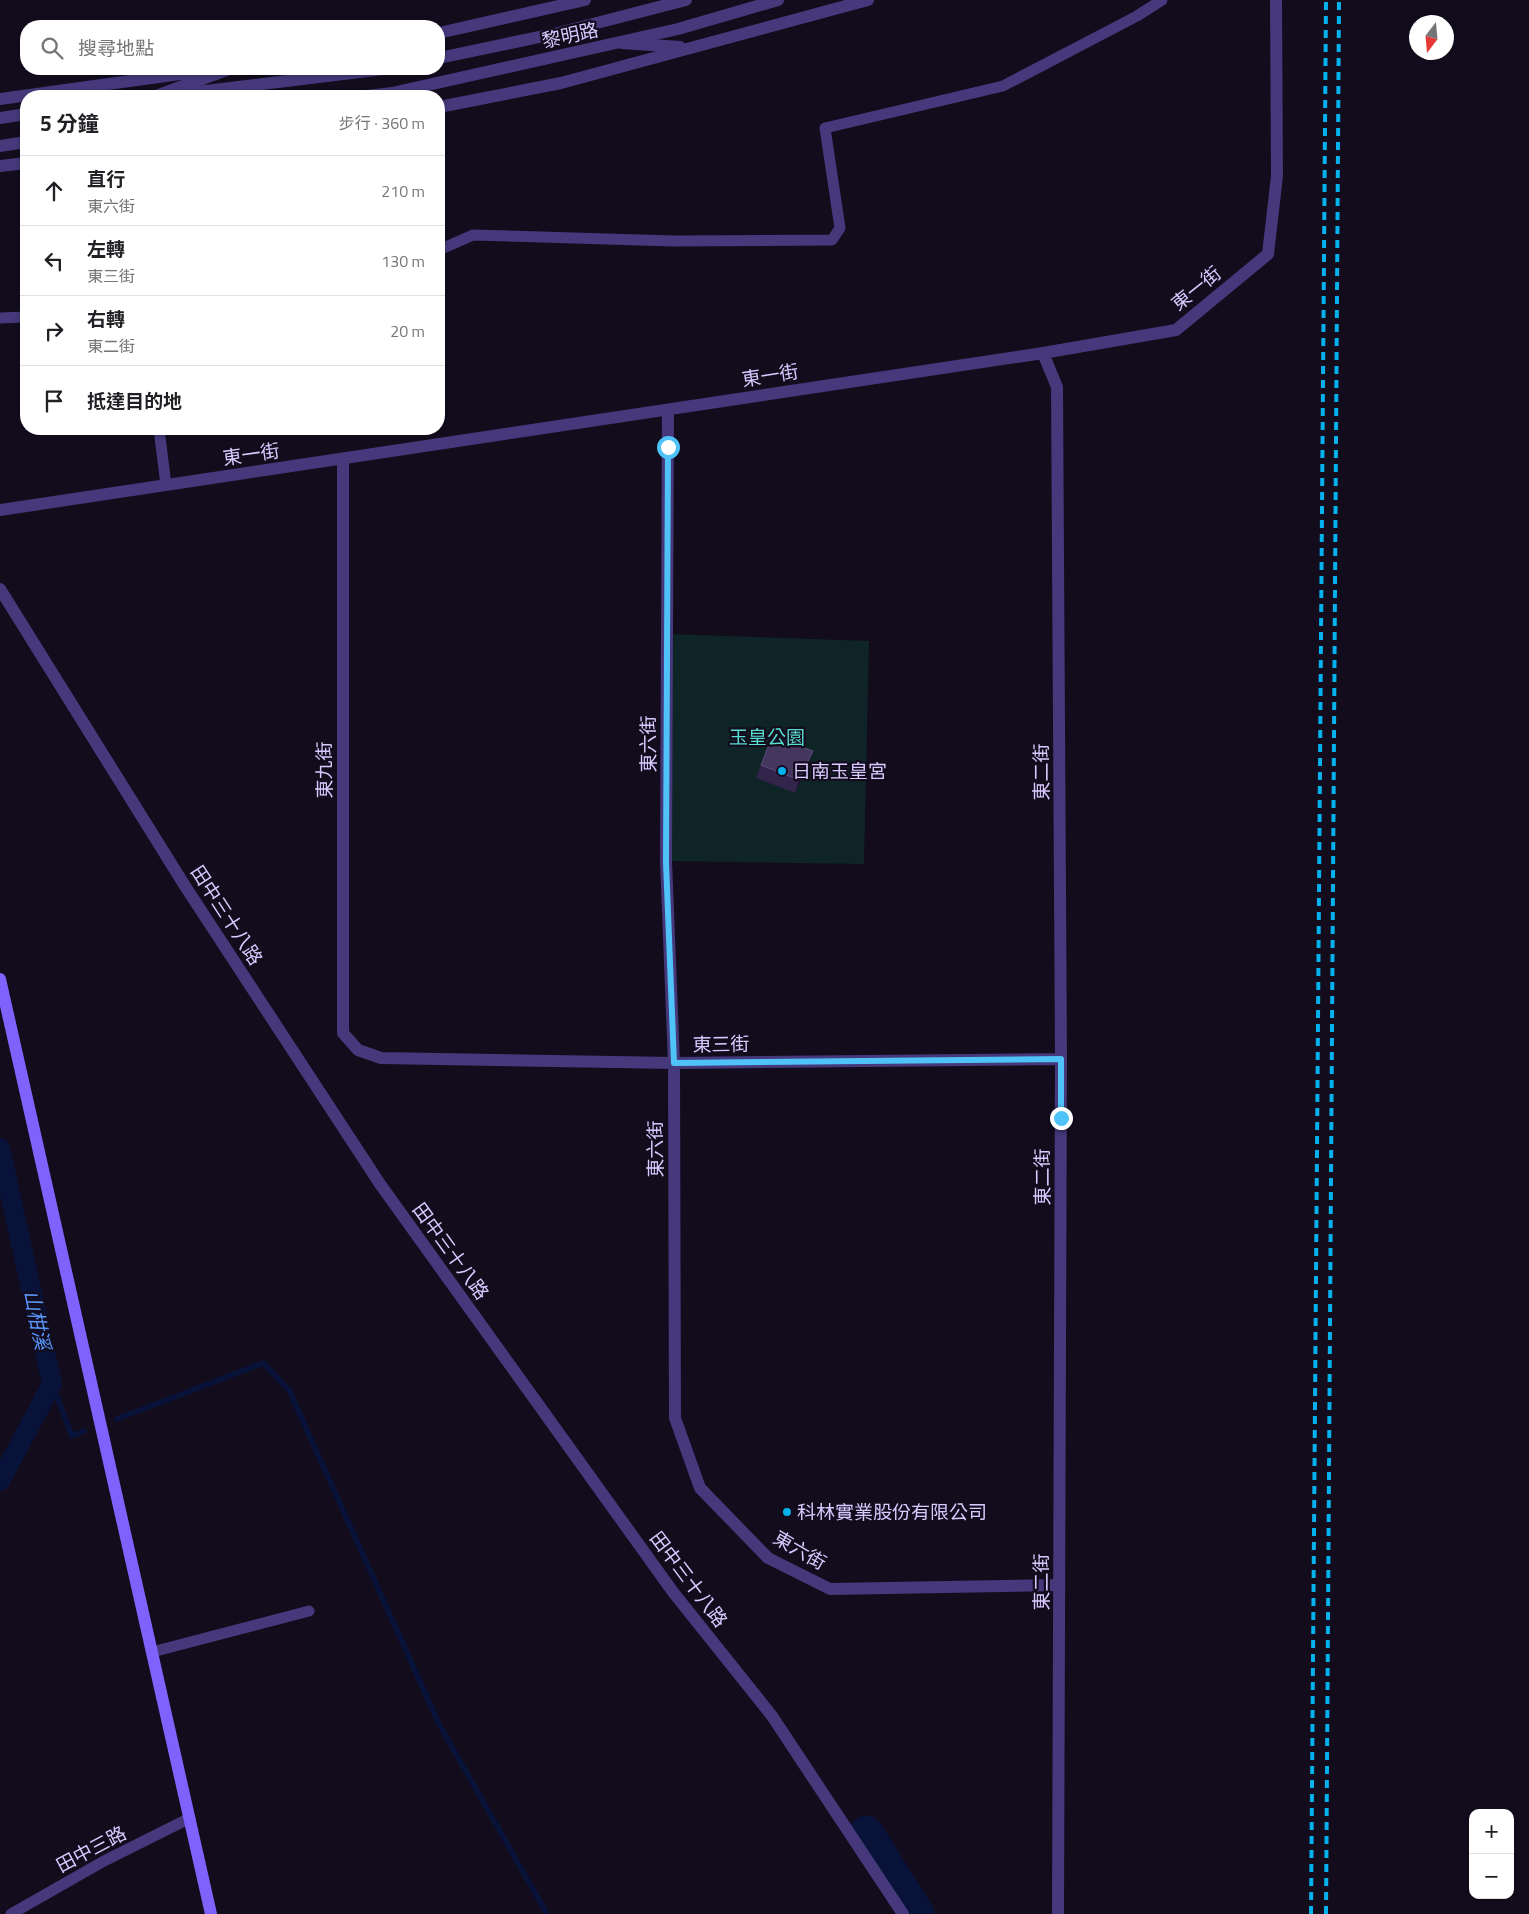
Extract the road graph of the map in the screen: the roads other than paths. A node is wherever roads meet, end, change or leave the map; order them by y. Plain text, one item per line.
1 (585, 0) edge
2 (686, 0) edge
3 (778, 0) edge
4 (868, 0) edge
5 (1162, 0) edge
6 (1276, 0) edge
7 (445, 32) edge
8 (620, 43) junction
9 (688, 48) junction
10 (445, 57) edge
11 (173, 75) edge
12 (213, 75) edge
13 (335, 75) edge
14 (65, 90) edge
15 (172, 90) edge
16 (214, 90) edge
17 (406, 90) edge
18 (20, 96) edge
19 (0, 99) edge
20 (445, 106) edge
21 (20, 115) edge
22 (0, 118) edge
23 (20, 143) edge
24 (0, 146) edge
25 (20, 164) edge
26 (0, 166) edge
27 (445, 247) edge
28 (20, 317) edge
29 (0, 318) edge
30 (1043, 353) junction
31 (668, 410) junction
32 (160, 435) edge
33 (343, 459) junction
34 (166, 485) junction
35 (0, 510) edge
36 (0, 589) edge
37 (0, 978) edge
38 (382, 1058) joint
39 (1061, 1059) junction
40 (674, 1063) junction
41 (1059, 1586) junction
42 (309, 1611) dead end
43 (152, 1652) junction
44 (190, 1818) junction
45 (11, 1914) edge
46 (211, 1914) edge
47 (903, 1914) edge
48 (1058, 1914) edge

1 - 7 street
2 - 10 street, 黎明路
3 - 8 street, 黎明路
4 - 9 street
5 - 27 lane
6 - 30 street, 東一街
8 - 9 street
8 - 17 street, 黎明路
9 - 20 street
11 - 14 street
12 - 15 street
13 - 16 street
18 - 19 street
21 - 22 street
23 - 24 street
25 - 26 street
28 - 29 lane
30 - 31 street, 東一街
30 - 39 street, 東二街
31 - 33 street, 東一街
31 - 40 street, 東六街
32 - 34 lane
33 - 34 street, 東一街
33 - 38 street, 東九街
34 - 35 street, 東一街
36 - 47 street, 田中三十八路
37 - 43 main road
38 - 40 street, 東三街
39 - 40 street, 東三街
39 - 41 street, 東二街
40 - 41 street, 東六街
41 - 48 street, 東二街
42 - 43 lane
43 - 44 main road
44 - 45 lane, 田中三路
44 - 46 main road

